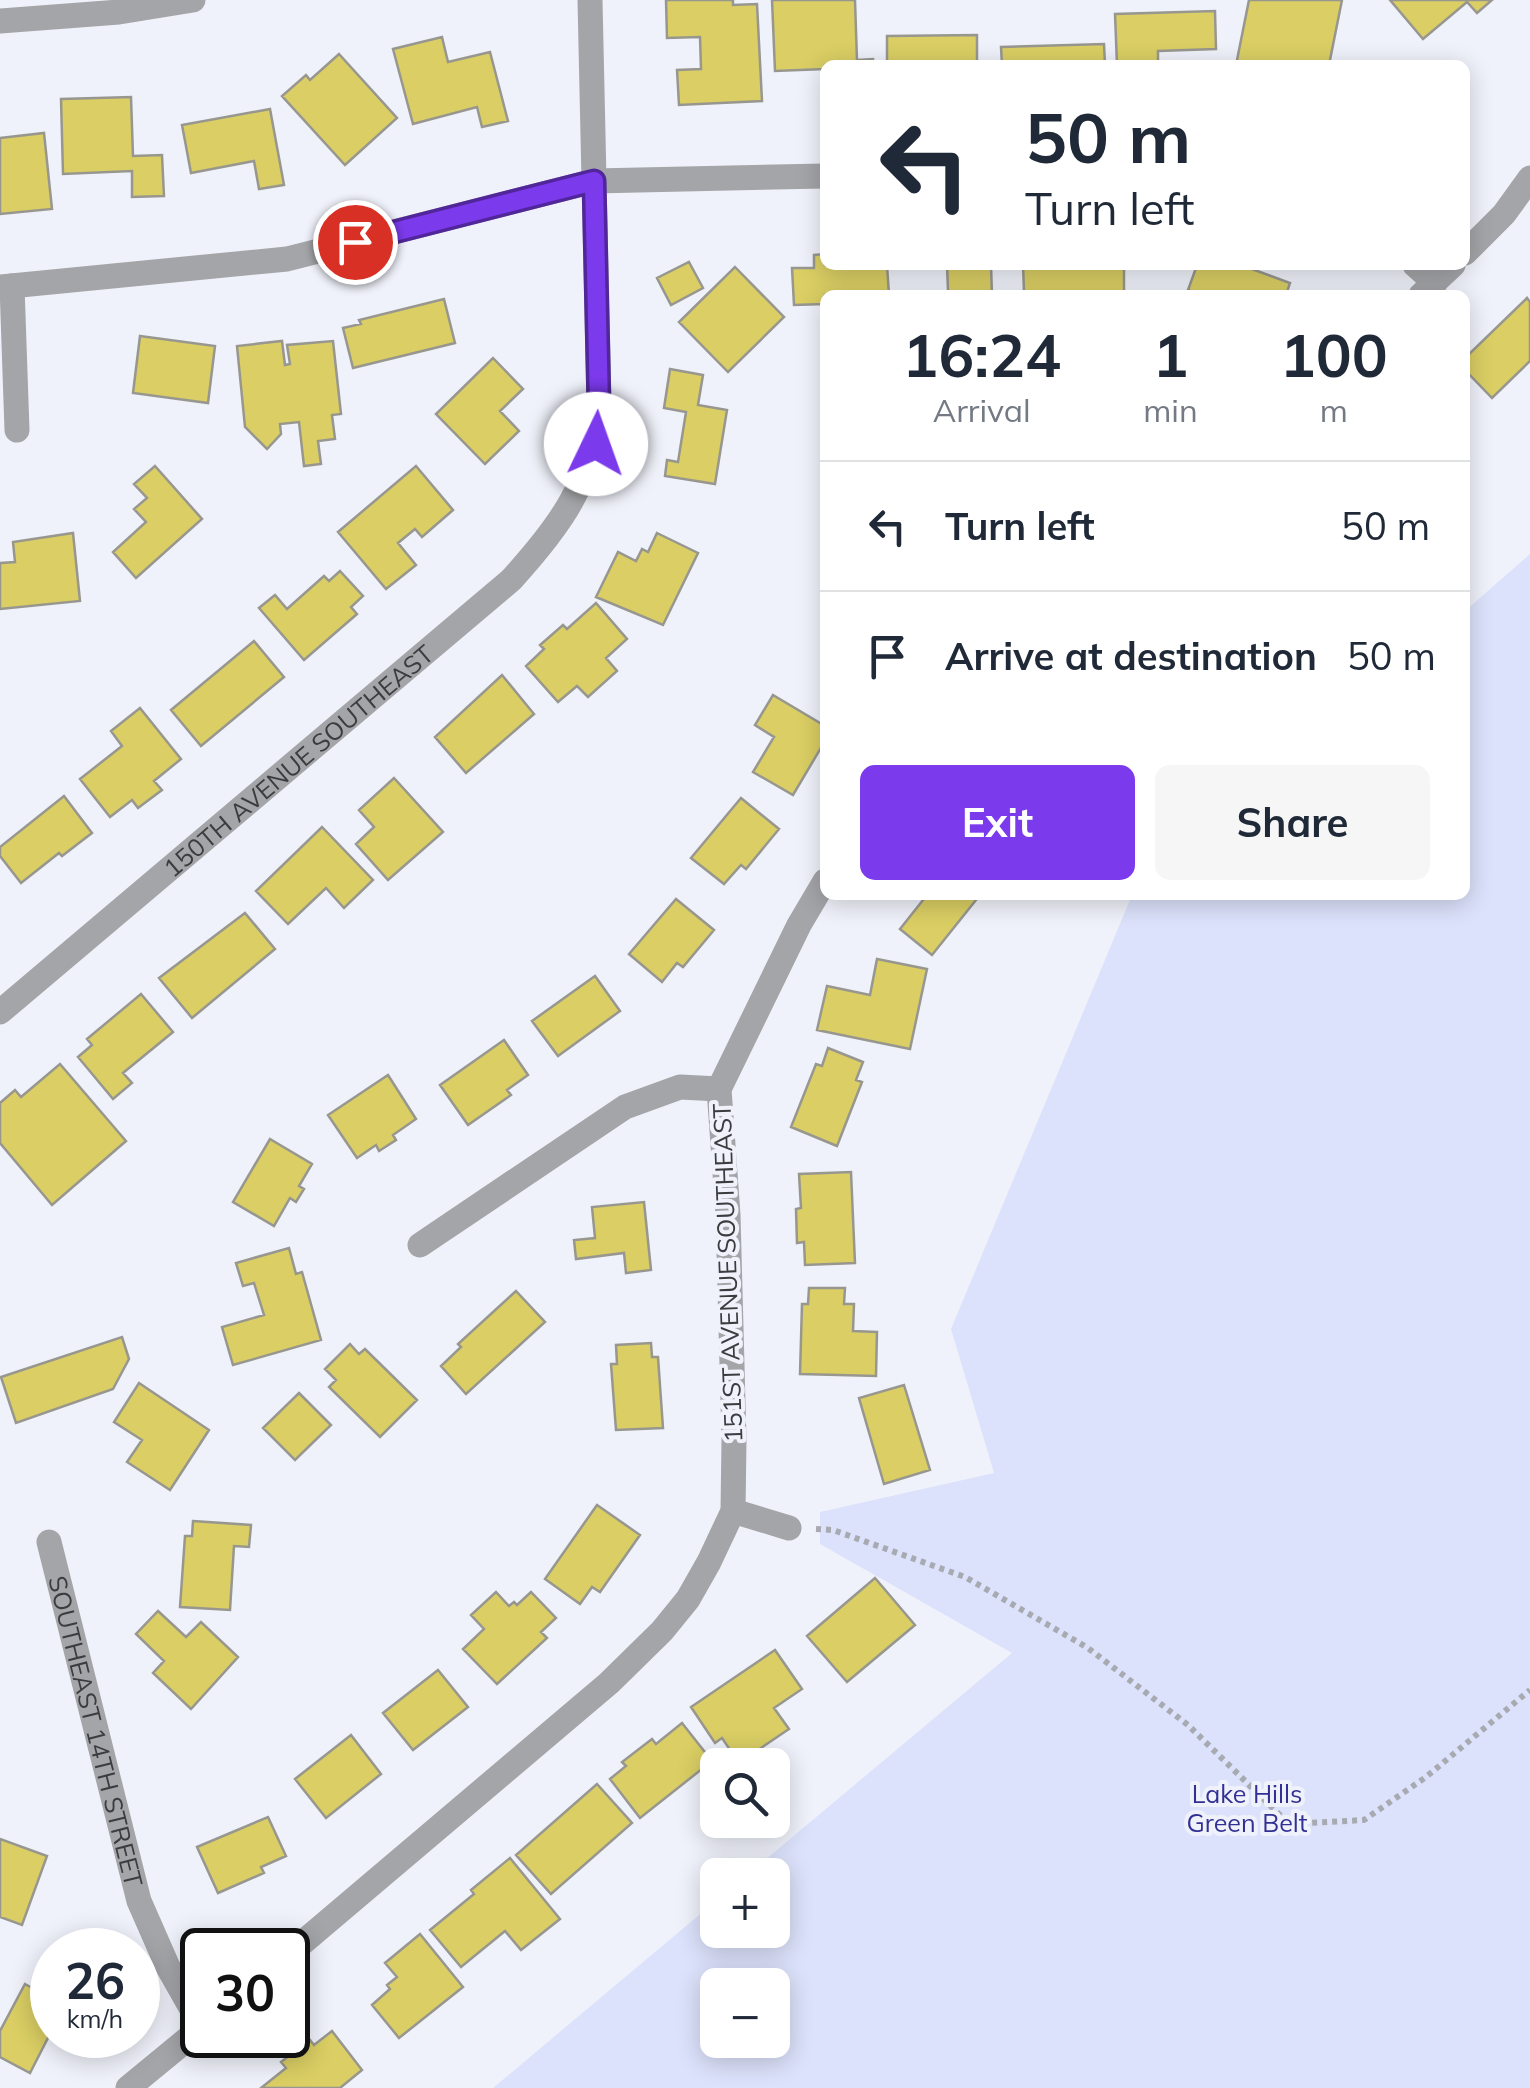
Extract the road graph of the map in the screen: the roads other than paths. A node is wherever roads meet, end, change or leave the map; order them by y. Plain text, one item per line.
1 (194, 0) edge
2 (590, 0) edge
3 (0, 20) edge
4 (820, 176) edge
5 (1530, 178) edge
6 (594, 181) junction
7 (1470, 248) edge
8 (6, 287) edge
9 (18, 430) dead end
10 (820, 889) edge
11 (0, 1012) edge
12 (720, 1088) junction
13 (420, 1245) dead end
14 (733, 1511) junction
15 (790, 1528) road end
16 (49, 1542) dead end
17 (310, 1936) edge
18 (180, 1989) edge
19 (180, 2046) edge
20 (128, 2088) edge

1 - 3 street
2 - 6 street, 150TH AVENUE SOUTHEAST
4 - 6 street
5 - 7 street
6 - 8 street
6 - 11 street, 150TH AVENUE SOUTHEAST
8 - 9 street
10 - 12 street, 151ST AVENUE SOUTHEAST
12 - 13 street
12 - 14 street, 151ST AVENUE SOUTHEAST
14 - 15 street
14 - 17 street, 151ST AVENUE SOUTHEAST
16 - 18 street, SOUTHEAST 14TH STREET
19 - 20 street

